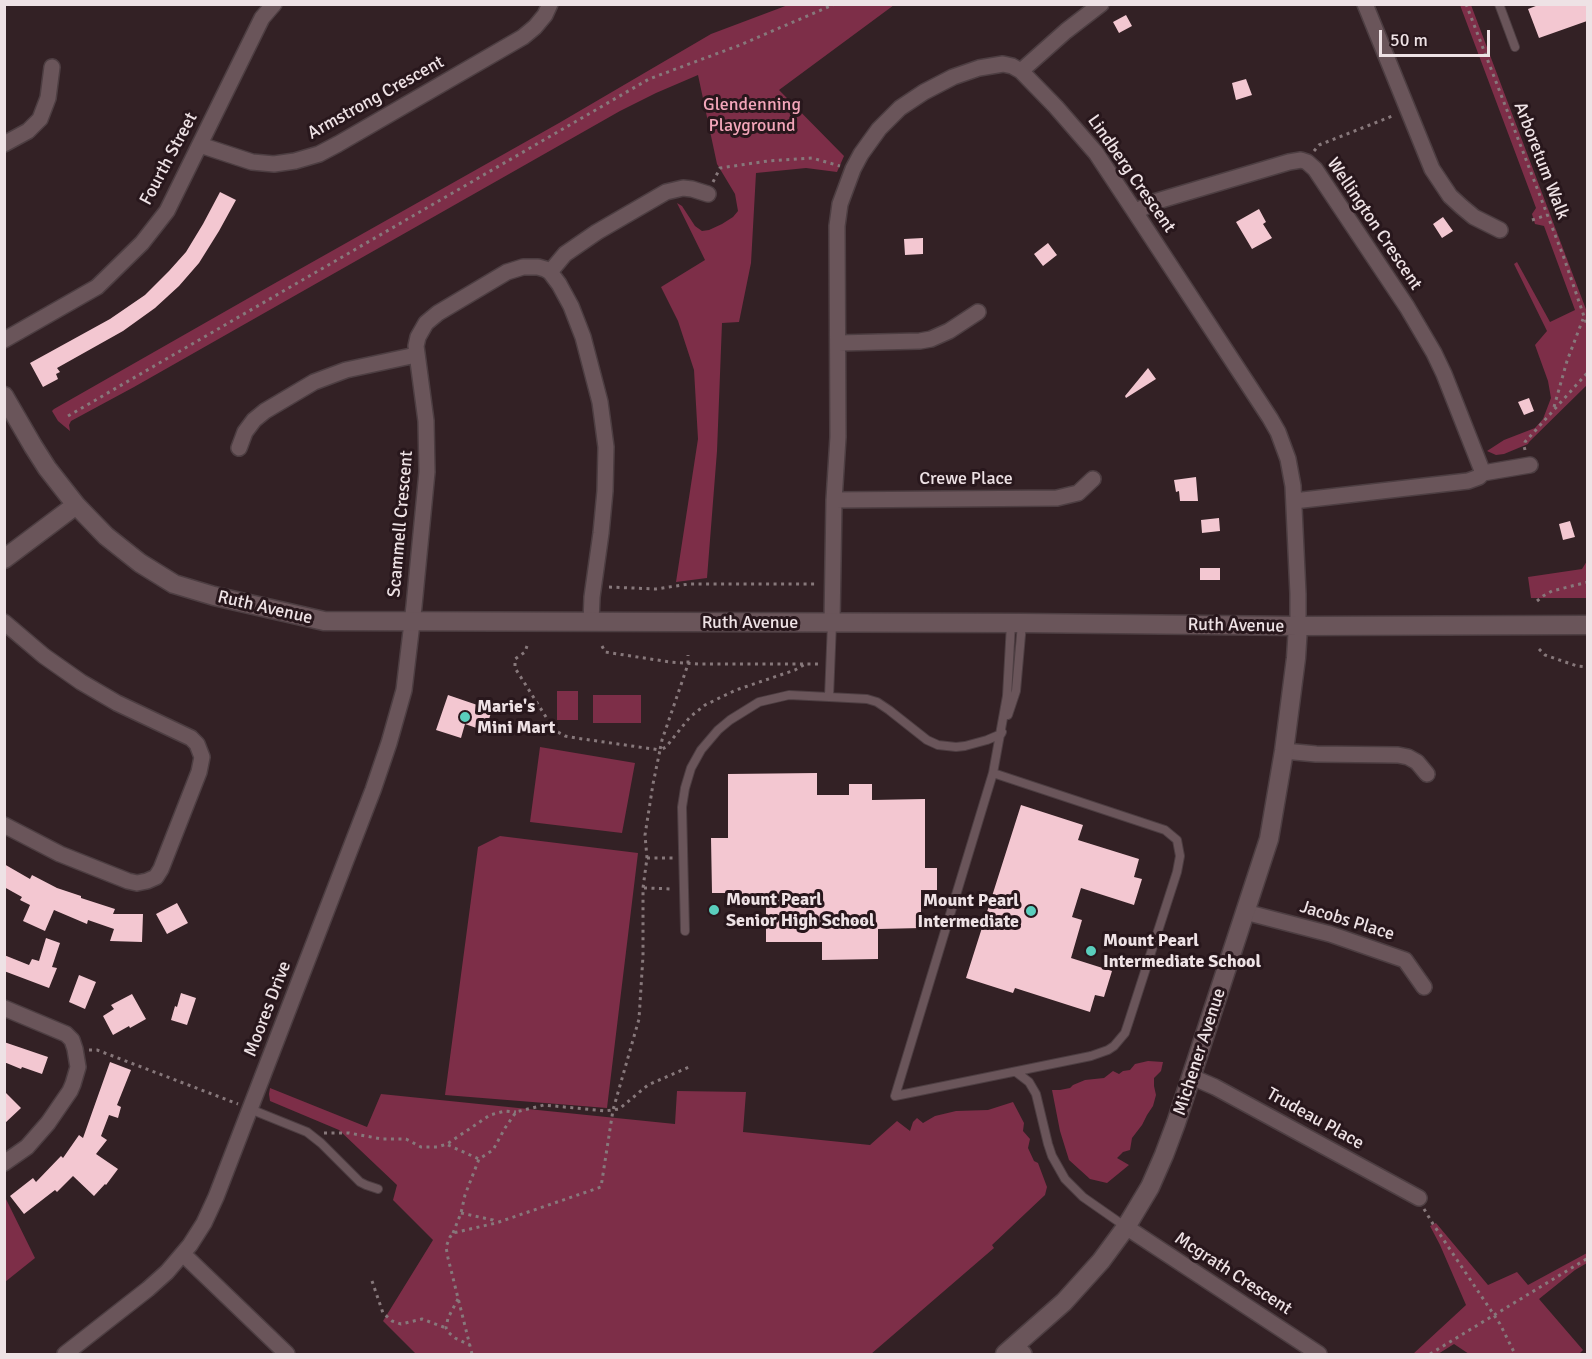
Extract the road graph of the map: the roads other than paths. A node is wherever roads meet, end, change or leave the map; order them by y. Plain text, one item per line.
1 (274, 4) edge
2 (550, 4) edge
3 (1101, 4) edge
4 (1365, 4) edge
5 (1499, 4) edge
6 (1515, 47) dead end
7 (52, 67) dead end
8 (1021, 71) junction
9 (4, 144) edge
10 (200, 145) junction
11 (708, 194) road end
12 (1136, 212) junction
13 (1500, 230) dead end
14 (550, 272) junction
15 (978, 312) dead end
16 (4, 340) edge
17 (838, 343) junction
18 (416, 355) junction
19 (4, 396) edge
20 (239, 448) dead end
21 (1530, 465) road end
22 (1483, 473) junction
23 (1093, 479) dead end
24 (834, 500) junction
25 (1294, 501) junction
26 (76, 505) junction
27 (4, 559) edge
28 (4, 622) edge
29 (412, 622) junction
30 (591, 622) junction
31 (832, 623) junction
32 (1017, 624) junction
33 (1587, 625) edge
34 (1298, 626) junction
35 (829, 697) junction
36 (1001, 734) junction
37 (1284, 751) junction
38 (993, 773) junction
39 (1428, 774) dead end
40 (4, 825) edge
41 (1245, 912) junction
42 (685, 931) dead end
43 (1424, 987) dead end
44 (4, 1008) edge
45 (1016, 1072) junction
46 (1192, 1077) junction
47 (244, 1107) junction
48 (4, 1163) edge
49 (378, 1189) dead end
50 (1419, 1198) road end
51 (1126, 1227) junction
52 (183, 1254) junction
53 (1015, 1351) edge
54 (64, 1354) edge
55 (288, 1354) edge
56 (1319, 1354) edge

1 - 10 street, Fourth Street
2 - 10 street, Armstrong Crescent
3 - 8 street
4 - 13 street
5 - 6 lane
7 - 9 street
8 - 12 street, Lindberg Crescent
8 - 17 street
10 - 16 street, Fourth Street
11 - 14 street
12 - 22 street, Wellington Crescent
12 - 25 street, Lindberg Crescent
14 - 18 street, Scammell Crescent
14 - 30 street
15 - 17 street
17 - 24 street
18 - 20 street
18 - 29 street, Scammell Crescent
19 - 26 main road, Ruth Avenue
21 - 22 street
22 - 25 street
23 - 24 street, Crewe Place
24 - 31 street
25 - 34 street, Lindberg Crescent
26 - 27 main road
26 - 29 main road, Ruth Avenue
28 - 40 street
29 - 30 main road, Ruth Avenue
29 - 47 street, Moores Drive
30 - 31 main road, Ruth Avenue
31 - 32 main road, Ruth Avenue
31 - 35 lane
32 - 34 main road, Ruth Avenue
32 - 36 lane
33 - 34 main road, Ruth Avenue
34 - 37 main road, Michener Avenue
35 - 36 lane
35 - 42 lane
36 - 38 lane
37 - 39 street
37 - 41 main road, Michener Avenue
38 - 45 lane
38 - 45 lane
41 - 43 street, Jacobs Place
41 - 46 main road, Michener Avenue
44 - 48 street
45 - 51 lane
46 - 50 street, Trudeau Place
46 - 51 main road, Michener Avenue
47 - 49 lane
47 - 52 street, Moores Drive
51 - 53 main road, Michener Avenue
51 - 56 street, Mcgrath Crescent
52 - 54 street, Moores Drive
52 - 55 street

